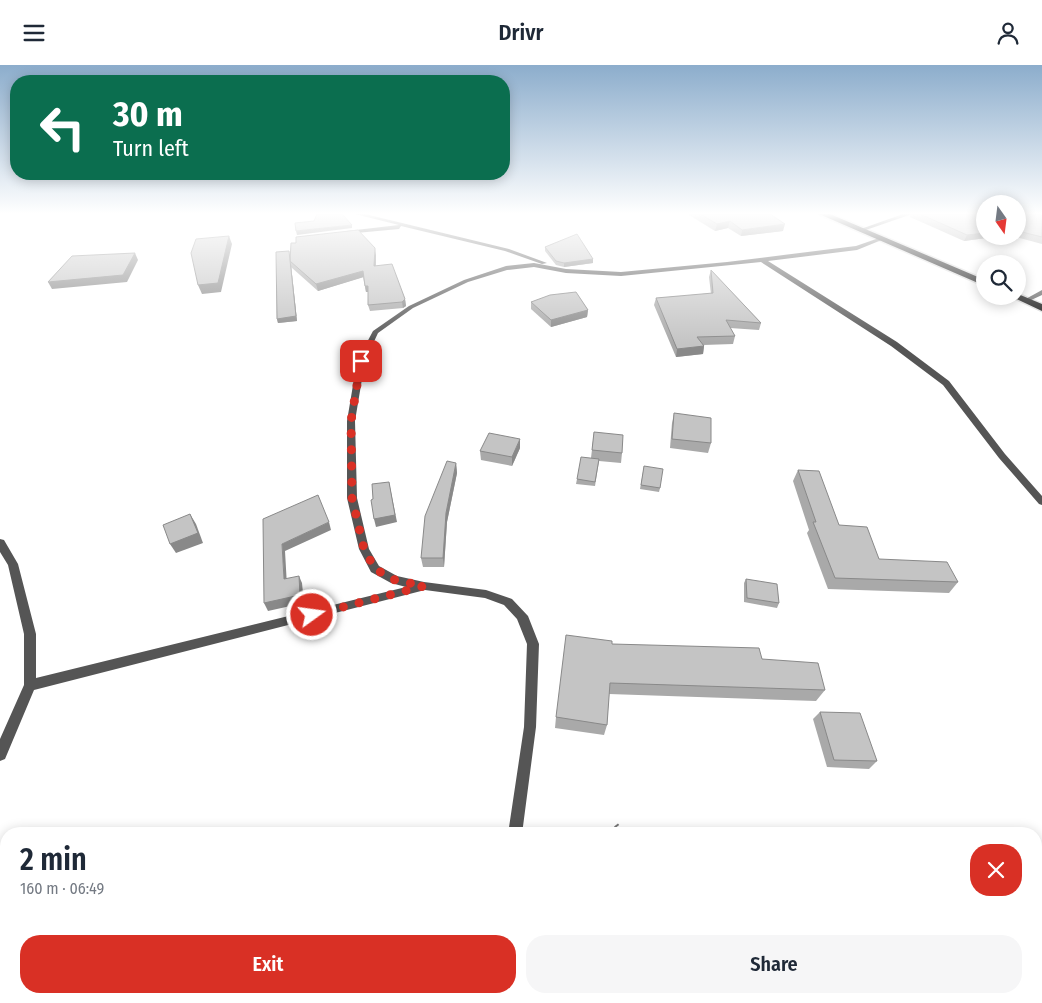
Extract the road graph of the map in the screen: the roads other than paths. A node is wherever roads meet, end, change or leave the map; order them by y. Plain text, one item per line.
1 (529, 258) edge
2 (780, 258) edge
3 (925, 258) edge
4 (763, 260) junction
5 (566, 271) junction
6 (976, 279) edge
7 (1042, 292) edge
8 (1026, 300) edge
9 (1026, 301) edge
10 (1042, 308) edge
11 (1042, 502) edge
12 (0, 543) edge
13 (424, 586) junction
14 (30, 685) junction
15 (0, 754) edge
16 (516, 827) edge

1 - 5 street
2 - 4 street
3 - 6 highway
4 - 5 street
4 - 11 street
5 - 13 street
7 - 8 street
9 - 10 highway
12 - 14 street
13 - 14 street
13 - 16 street
14 - 15 street

